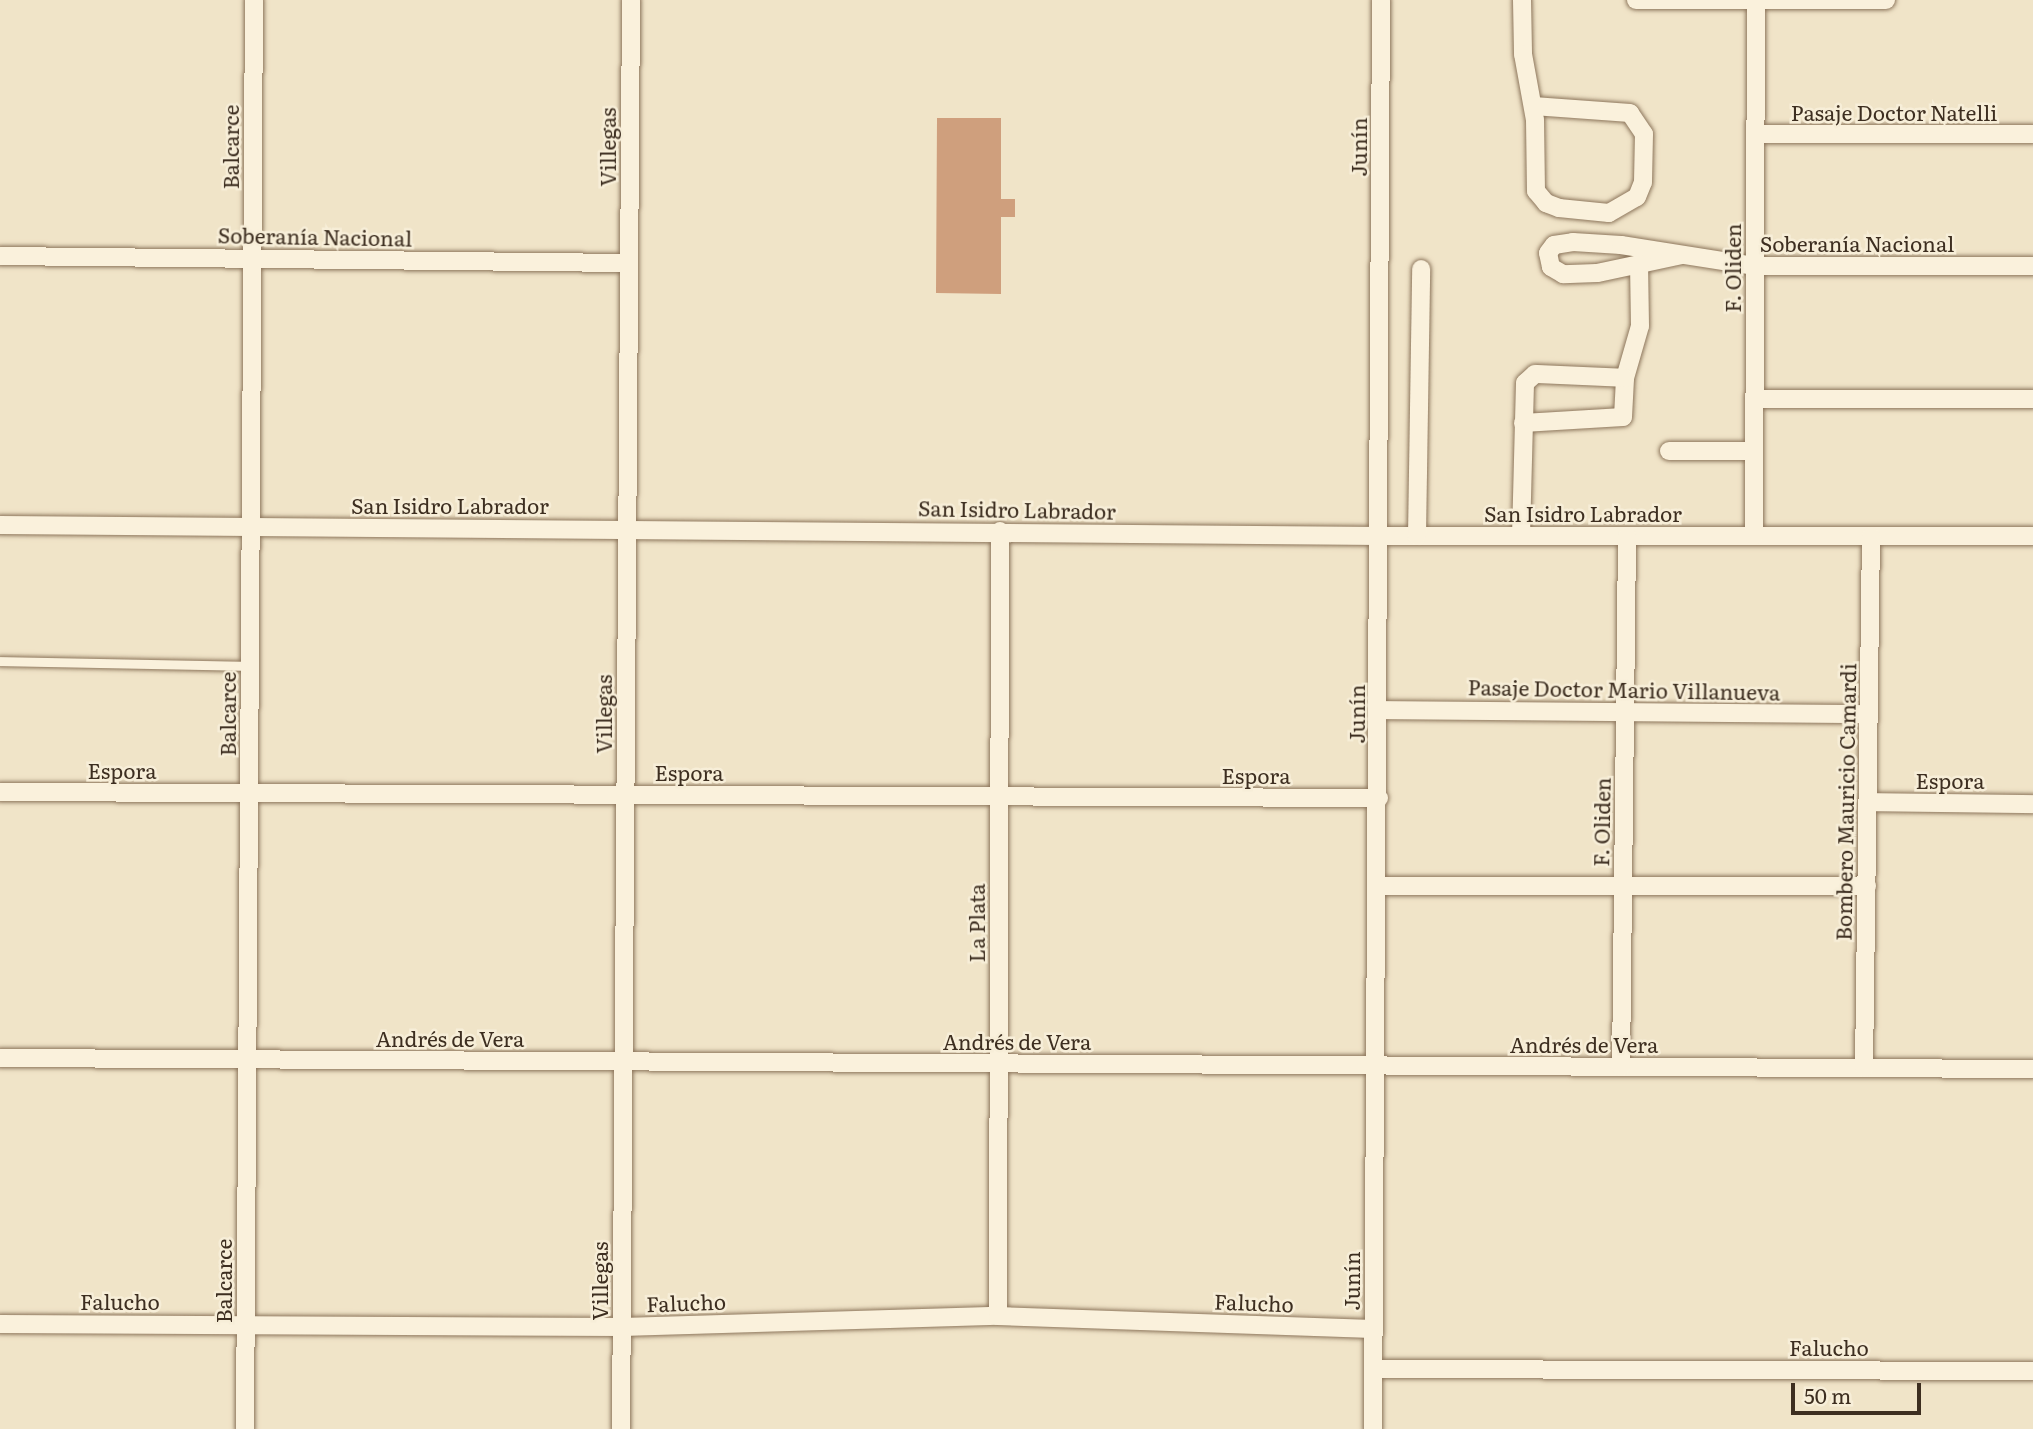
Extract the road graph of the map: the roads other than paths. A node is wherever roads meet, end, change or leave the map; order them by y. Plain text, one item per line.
1 (254, 0) edge
2 (631, 0) edge
3 (1381, 0) edge
4 (1522, 0) edge
5 (1636, 0) edge
6 (1886, 0) edge
7 (1756, 1) edge
8 (1533, 106) junction
9 (2033, 134) edge
10 (1756, 135) junction
11 (1682, 255) junction
12 (0, 256) edge
13 (252, 259) junction
14 (629, 262) junction
15 (1639, 264) junction
16 (1755, 266) junction
17 (2033, 266) edge
18 (1421, 269) dead end
19 (1625, 378) junction
20 (1755, 399) junction
21 (2033, 399) edge
22 (1523, 423) junction
23 (1669, 451) dead end
24 (1755, 452) junction
25 (0, 525) edge
26 (251, 527) junction
27 (627, 529) junction
28 (1000, 531) junction
29 (1380, 536) junction
30 (1417, 536) junction
31 (1521, 536) junction
32 (1628, 536) junction
33 (1754, 536) junction
34 (1871, 536) junction
35 (2033, 536) edge
36 (0, 661) edge
37 (250, 666) junction
38 (1379, 709) junction
39 (1625, 712) junction
40 (1869, 714) junction
41 (0, 792) edge
42 (249, 793) junction
43 (625, 794) junction
44 (999, 796) junction
45 (1379, 798) junction
46 (1868, 802) junction
47 (2033, 803) edge
48 (1378, 886) junction
49 (1623, 886) junction
50 (1867, 886) junction
51 (0, 1058) edge
52 (247, 1060) junction
53 (623, 1062) junction
54 (998, 1064) junction
55 (1375, 1066) junction
56 (1621, 1067) junction
57 (1864, 1068) junction
58 (2033, 1069) edge
59 (998, 1316) junction
60 (0, 1324) edge
61 (246, 1325) junction
62 (622, 1327) junction
63 (1373, 1329) junction
64 (1373, 1369) junction
65 (2033, 1370) edge
66 (245, 1429) edge
67 (621, 1429) edge
68 (1373, 1429) edge

1 - 13 street, Balcarce
2 - 14 street, Villegas
3 - 29 street, Junín
4 - 8 street
5 - 7 street
6 - 7 street
7 - 10 street, F. Oliden
8 - 8 street
9 - 10 street, Pasaje Doctor Natelli
10 - 16 street, F. Oliden
11 - 15 street, Soberanía Nacional
11 - 15 street, Soberanía Nacional
11 - 16 street, Soberanía Nacional
12 - 13 street, Soberanía Nacional
13 - 14 street, Soberanía Nacional
13 - 26 street, Balcarce
14 - 27 street, Villegas
15 - 19 street
16 - 17 street, Soberanía Nacional
16 - 20 street, F. Oliden
18 - 30 street
19 - 22 street
19 - 22 street
20 - 21 street
20 - 24 street, F. Oliden
22 - 31 street
23 - 24 street
24 - 33 street, F. Oliden
25 - 26 street, San Isidro Labrador
26 - 27 street, San Isidro Labrador
26 - 37 street, Balcarce
27 - 28 street, San Isidro Labrador
27 - 43 street, Villegas
28 - 29 street, San Isidro Labrador
28 - 44 street, La Plata
29 - 30 street, San Isidro Labrador
29 - 38 street, Junín
30 - 31 street, San Isidro Labrador
31 - 32 street, San Isidro Labrador
32 - 33 street, San Isidro Labrador
32 - 39 street, F. Oliden
33 - 34 street, San Isidro Labrador
34 - 35 street, San Isidro Labrador
34 - 40 street, Bombero Mauricio Camardi
36 - 37 lane
37 - 42 street, Balcarce
38 - 39 street, Pasaje Doctor Mario Villanueva
38 - 45 street, Junín
39 - 40 street, Pasaje Doctor Mario Villanueva
39 - 49 street, F. Oliden
40 - 46 street, Bombero Mauricio Camardi
41 - 42 street, Espora
42 - 43 street, Espora
42 - 52 street, Balcarce
43 - 44 street, Espora
43 - 53 street, Villegas
44 - 45 street, Espora
44 - 54 street, La Plata
45 - 48 street, Junín
46 - 47 street, Espora
46 - 50 street, Bombero Mauricio Camardi
48 - 49 street
48 - 55 street, Junín
49 - 50 street
49 - 56 street, F. Oliden
50 - 57 street, Bombero Mauricio Camardi
51 - 52 street, Andrés de Vera
52 - 53 street, Andrés de Vera
52 - 61 street, Balcarce
53 - 54 street, Andrés de Vera
53 - 62 street, Villegas
54 - 55 street, Andrés de Vera
54 - 59 street, La Plata
55 - 56 street, Andrés de Vera
55 - 63 street, Junín
56 - 57 street, Andrés de Vera
57 - 58 street, Andrés de Vera
59 - 62 street, Falucho
59 - 63 street, Falucho
60 - 61 street, Falucho
61 - 62 street, Falucho
61 - 66 street, Balcarce
62 - 67 street, Villegas
63 - 64 street, Junín
64 - 65 street, Falucho
64 - 68 street, Junín

